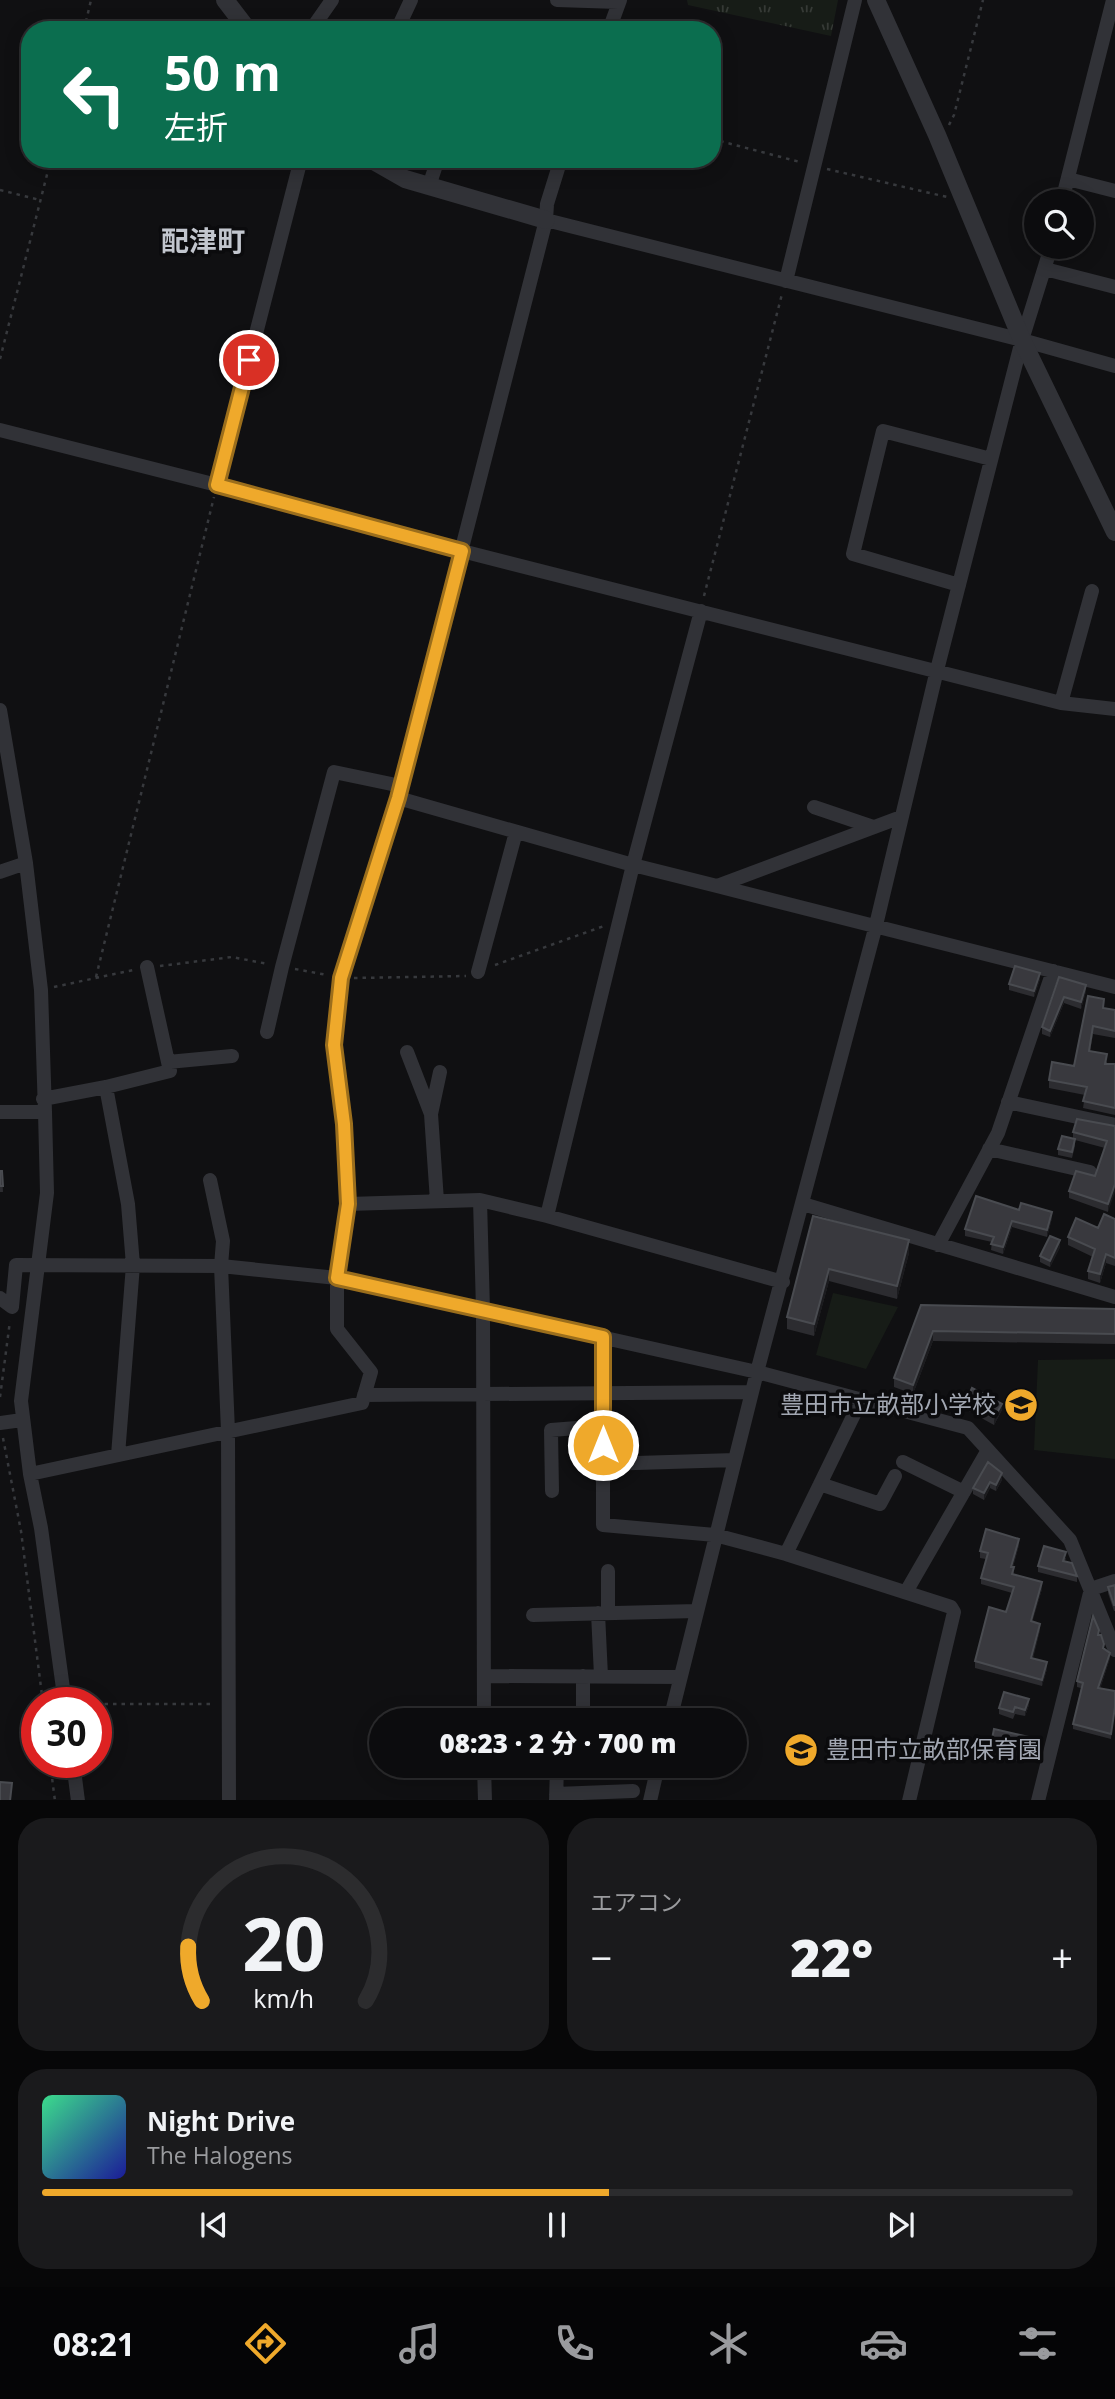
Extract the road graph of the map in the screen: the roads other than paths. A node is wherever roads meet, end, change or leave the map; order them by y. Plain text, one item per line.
1 (225, 0) edge
2 (332, 0) edge
3 (410, 0) edge
4 (557, 0) edge
5 (855, 0) edge
6 (876, 0) edge
7 (1113, 0) edge
8 (619, 1) edge
9 (241, 21) edge
10 (317, 21) edge
11 (401, 21) edge
12 (612, 21) edge
13 (299, 168) edge
14 (386, 168) edge
15 (435, 168) edge
16 (558, 168) edge
17 (1068, 179) junction
18 (429, 186) junction
19 (1065, 189) edge
20 (1115, 191) edge
21 (546, 220) junction
22 (1048, 259) edge
23 (1045, 270) junction
24 (786, 281) junction
25 (1115, 287) edge
26 (1022, 340) junction
27 (1115, 366) edge
28 (0, 430) edge
29 (991, 459) junction
30 (217, 485) junction
31 (1115, 532) edge
32 (462, 551) junction
33 (959, 585) junction
34 (1092, 591) dead end
35 (701, 611) junction
36 (937, 670) junction
37 (1061, 704) junction
38 (1115, 709) edge
39 (0, 710) edge
40 (399, 792) junction
41 (814, 807) dead end
42 (901, 817) junction
43 (873, 828) junction
44 (516, 832) junction
45 (26, 863) junction
46 (633, 865) junction
47 (0, 872) edge
48 (716, 886) junction
49 (876, 925) junction
50 (147, 967) road end
51 (1053, 971) junction
52 (478, 972) dead end
53 (1115, 987) edge
54 (267, 1032) dead end
55 (407, 1052) dead end
56 (232, 1056) dead end
57 (168, 1062) junction
58 (440, 1072) dead end
59 (106, 1087) junction
60 (1008, 1102) junction
61 (44, 1105) junction
62 (0, 1112) edge
63 (431, 1114) junction
64 (1115, 1125) edge
65 (989, 1149) junction
66 (1090, 1172) edge
67 (210, 1180) dead end
68 (480, 1200) junction
69 (437, 1201) junction
70 (348, 1204) junction
71 (803, 1204) junction
72 (547, 1216) junction
73 (938, 1245) junction
74 (38, 1264) junction
75 (133, 1265) junction
76 (221, 1266) junction
77 (337, 1278) junction
78 (783, 1282) junction
79 (1115, 1295) edge
80 (0, 1298) edge
81 (483, 1310) junction
82 (603, 1337) junction
83 (757, 1372) junction
84 (603, 1392) junction
85 (752, 1392) junction
86 (364, 1395) junction
87 (483, 1396) junction
88 (862, 1398) junction
89 (22, 1420) junction
90 (0, 1423) edge
91 (603, 1426) junction
92 (228, 1431) junction
93 (988, 1450) junction
94 (118, 1455) junction
95 (735, 1460) junction
96 (903, 1462) dead end
97 (603, 1464) junction
98 (30, 1475) junction
99 (895, 1476) dead end
100 (820, 1485) junction
101 (552, 1491) dead end
102 (964, 1492) junction
103 (716, 1535) junction
104 (786, 1554) junction
105 (608, 1571) dead end
106 (1115, 1581) edge
107 (1091, 1589) junction
108 (906, 1592) junction
109 (697, 1611) junction
110 (603, 1613) junction
111 (533, 1615) dead end
112 (1115, 1650) edge
113 (484, 1676) junction
114 (583, 1676) junction
115 (601, 1676) junction
116 (680, 1677) junction
117 (63, 1687) edge
118 (484, 1708) edge
119 (583, 1708) edge
120 (673, 1708) edge
121 (75, 1778) edge
122 (484, 1778) edge
123 (557, 1778) edge
124 (656, 1778) edge
125 (633, 1791) dead end
126 (556, 1797) edge
127 (78, 1800) edge
128 (229, 1800) edge
129 (485, 1800) edge
130 (650, 1800) edge
131 (909, 1800) edge
132 (1038, 1800) edge

1 - 9 street
2 - 10 street
3 - 11 street
4 - 8 street
5 - 24 street
6 - 26 street
7 - 17 street
8 - 12 street
13 - 30 street
14 - 18 street
15 - 18 street
16 - 21 street
17 - 19 street
17 - 20 street
18 - 21 street
21 - 24 street
21 - 32 street
22 - 23 street
23 - 25 street
23 - 26 street
24 - 26 street
26 - 27 street
26 - 29 street
26 - 31 street
28 - 30 street
29 - 33 street
29 - 33 street
30 - 32 street
32 - 35 street
32 - 40 street
33 - 36 street
34 - 37 street
35 - 36 street
35 - 46 street
36 - 37 street
36 - 42 street
37 - 38 street
39 - 45 street
40 - 44 street
40 - 54 street
40 - 70 street
41 - 43 street
42 - 43 street
42 - 49 street
43 - 48 street
44 - 46 street
44 - 52 street
45 - 47 street
45 - 61 street
46 - 48 street
46 - 72 street
48 - 49 street
49 - 51 street
49 - 71 street
50 - 57 street
51 - 53 street
51 - 60 street
55 - 63 street
56 - 57 street
57 - 59 street
58 - 63 street
59 - 61 street
59 - 75 street
60 - 64 street
60 - 65 street
61 - 62 street
61 - 74 street
63 - 69 street
65 - 66 street
65 - 73 street
67 - 76 street
68 - 69 street
68 - 72 street
68 - 81 street
69 - 70 street
70 - 77 street
71 - 73 street
71 - 78 street
72 - 78 street
73 - 79 street
74 - 75 street
74 - 80 street
74 - 89 street
75 - 76 street
75 - 94 street
76 - 77 street
76 - 92 street
77 - 81 street
77 - 86 street
78 - 83 street
81 - 82 street
81 - 87 street
82 - 83 street
82 - 84 street
83 - 85 street
83 - 88 street
84 - 85 street
84 - 87 street
84 - 91 street
85 - 95 street
86 - 87 street
86 - 92 street
87 - 113 street
88 - 93 street
88 - 100 street
89 - 90 street
89 - 98 street
91 - 97 street
91 - 101 street
92 - 94 street
92 - 128 street
93 - 102 street
93 - 107 street
94 - 98 street
95 - 97 street
95 - 103 street
96 - 102 street
97 - 103 street
98 - 117 street
99 - 100 street
100 - 104 street
102 - 108 street
103 - 104 street
103 - 109 street
104 - 108 street
105 - 110 street
106 - 107 street
107 - 112 street
107 - 132 street
108 - 131 street
109 - 110 street
109 - 116 street
110 - 111 street
110 - 115 street
113 - 114 street
113 - 118 street
114 - 115 street
114 - 119 street
115 - 116 street
116 - 120 street
121 - 127 street
122 - 129 street
123 - 126 street
124 - 130 street
125 - 126 street

